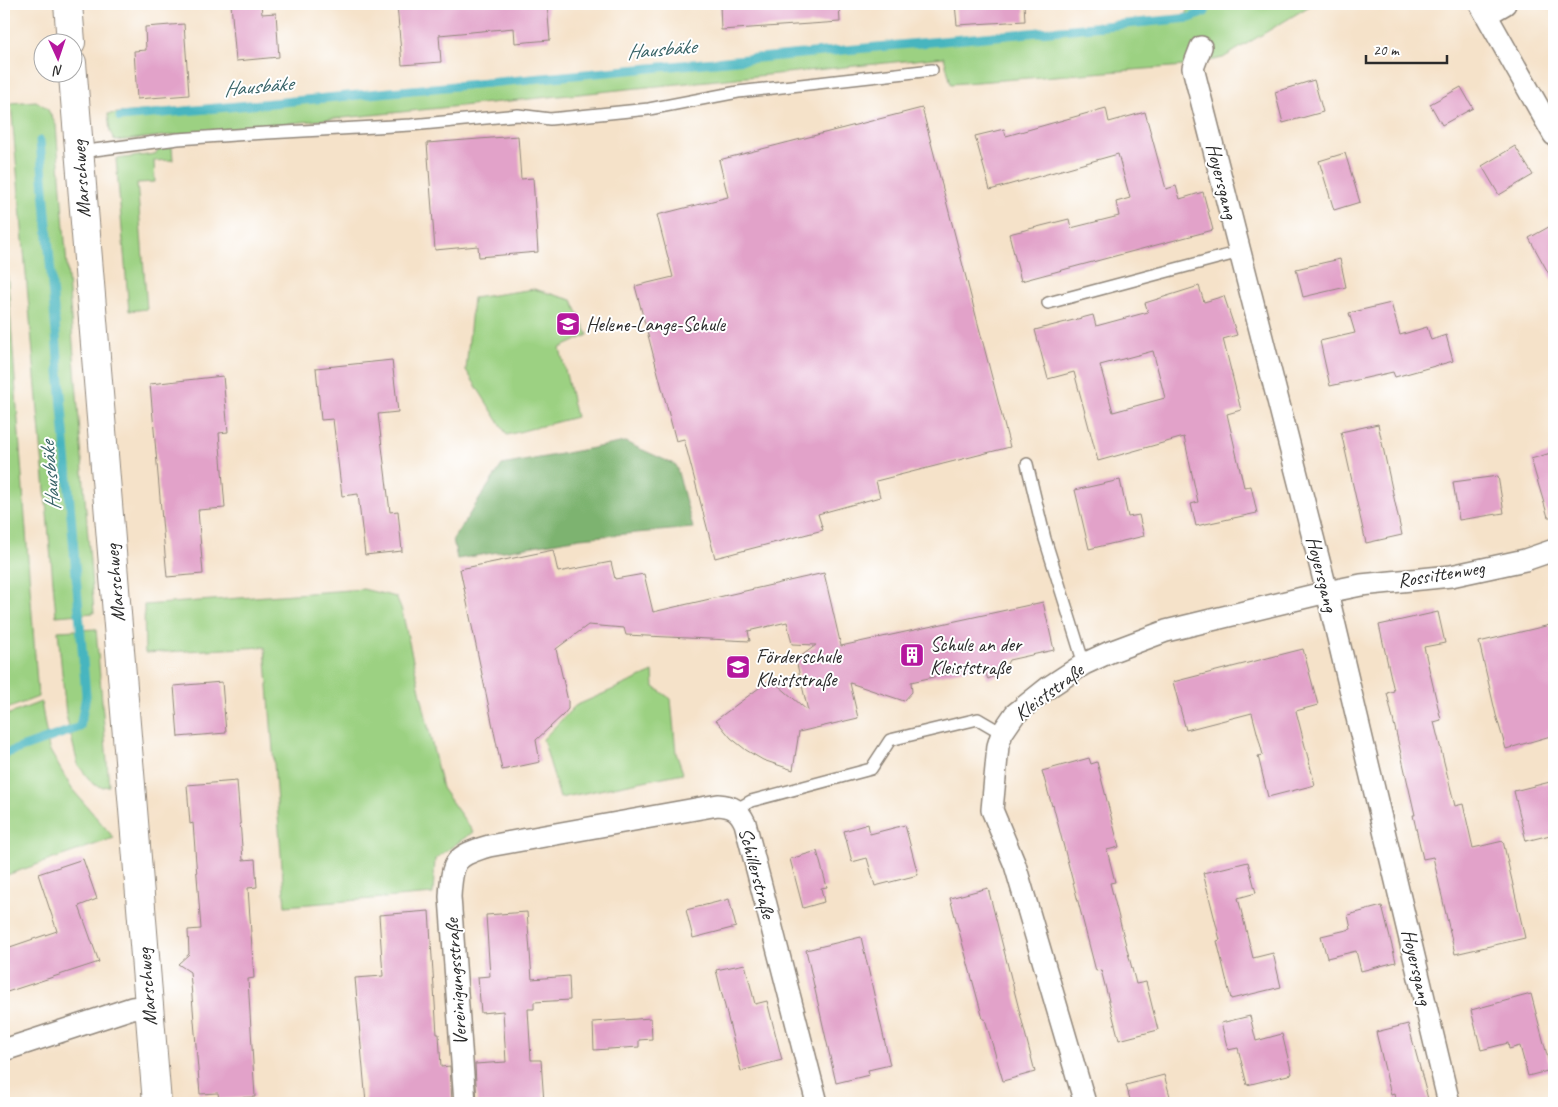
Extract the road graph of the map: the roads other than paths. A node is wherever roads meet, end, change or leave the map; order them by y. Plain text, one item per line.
1 (68, 4) edge
2 (1505, 4) edge
3 (1483, 9) edge
4 (70, 32) edge
5 (1201, 47) dead end
6 (932, 70) dead end
7 (73, 82) edge
8 (1554, 135) edge
9 (79, 152) junction
10 (1240, 252) junction
11 (1048, 304) dead end
12 (1027, 464) dead end
13 (1554, 550) edge
14 (1327, 592) junction
15 (1084, 664) junction
16 (1002, 733) junction
17 (737, 810) junction
18 (455, 862) joint
19 (148, 1006) junction
20 (4, 1050) edge
21 (156, 1103) edge
22 (465, 1103) edge
23 (817, 1103) edge
24 (1085, 1103) edge
25 (1449, 1103) edge

1 - 4 street
2 - 3 street
3 - 8 street
5 - 10 street, Hoyersgang
6 - 9 lane
7 - 9 street, Marschweg
9 - 19 street, Marschweg
10 - 11 lane
10 - 14 street, Hoyersgang
12 - 15 lane
13 - 14 street, Rossittenweg
14 - 15 street, Kleiststraße
14 - 25 street, Hoyersgang
15 - 16 street, Kleiststraße
16 - 17 lane
16 - 24 street, Kleiststraße
17 - 18 street, Schillerstraße
17 - 23 street, Schillerstraße
18 - 22 street, Vereinigungsstraße
19 - 20 street
19 - 21 street, Marschweg

